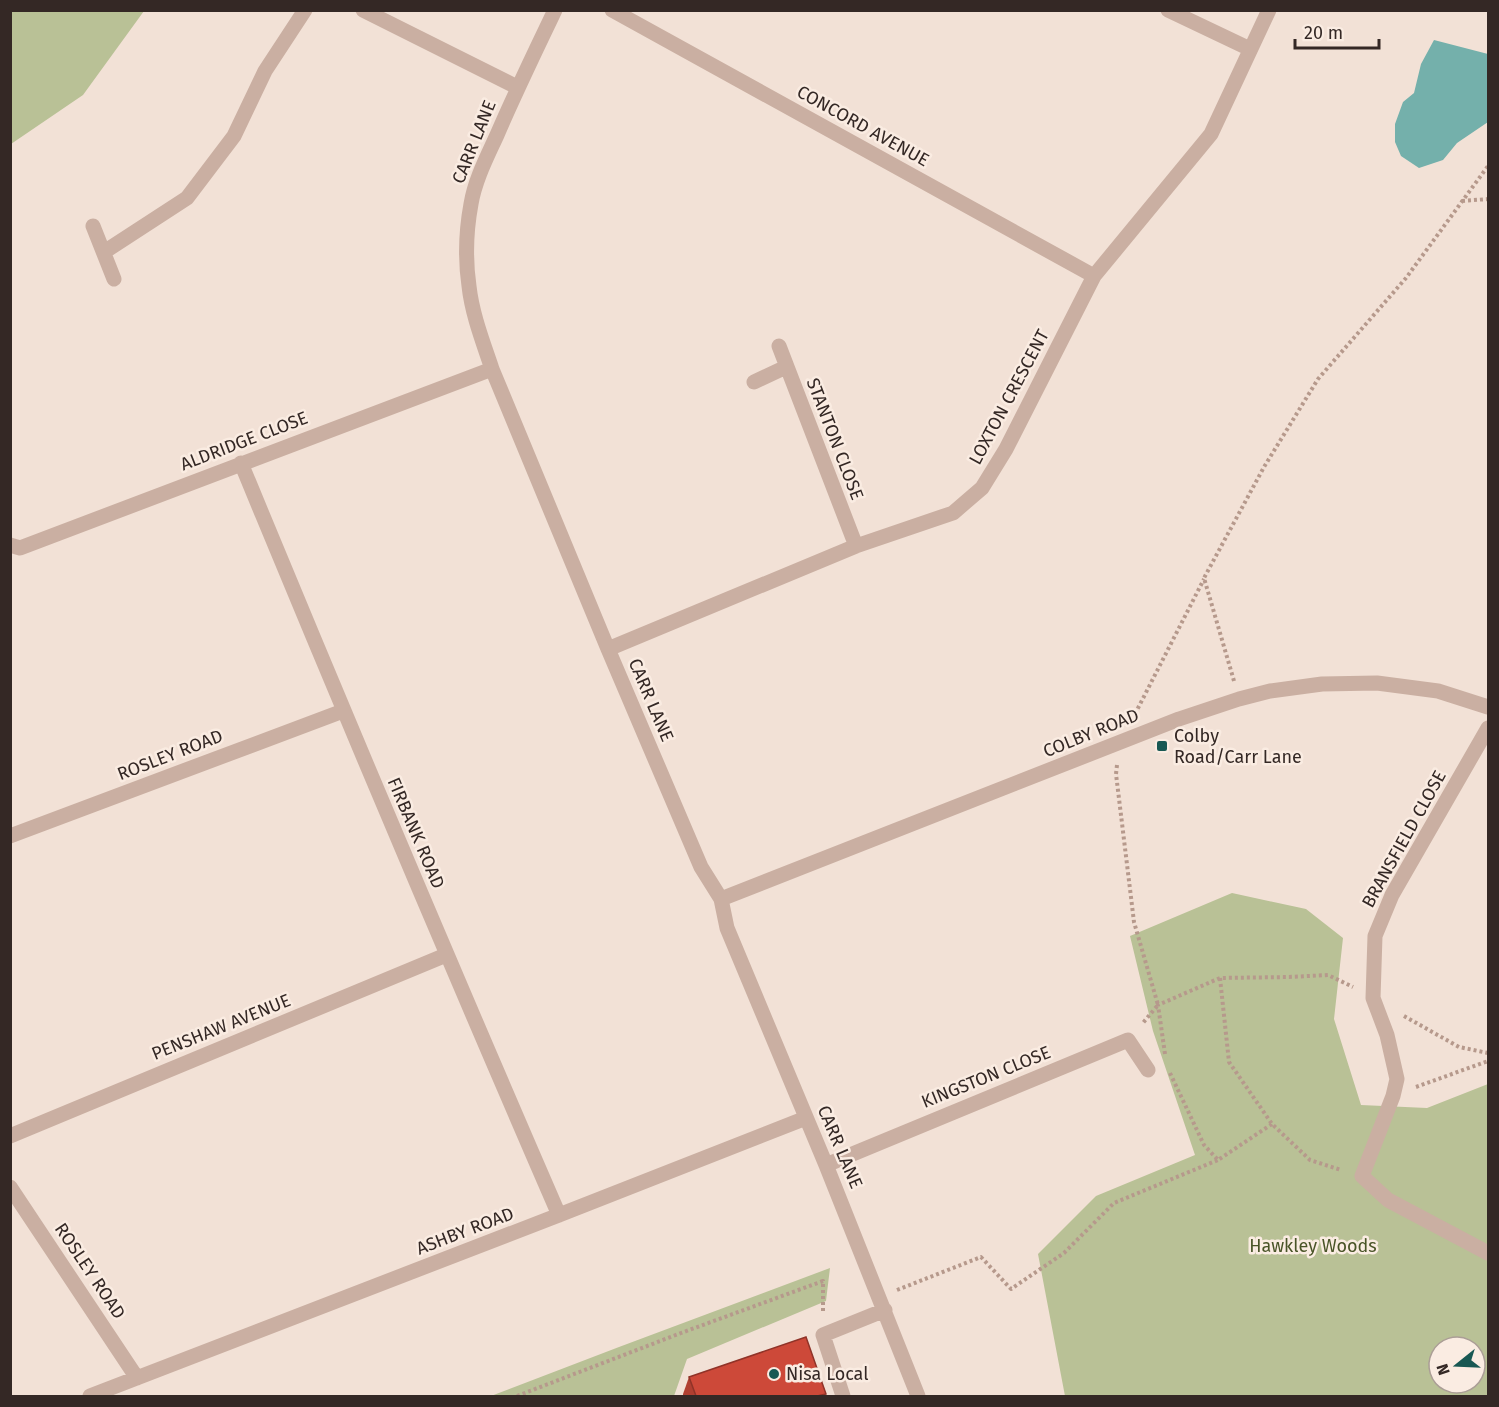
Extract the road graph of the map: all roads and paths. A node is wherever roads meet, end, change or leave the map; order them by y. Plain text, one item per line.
1 (305, 10) edge
2 (363, 10) edge
3 (555, 10) edge
4 (612, 10) edge
5 (1168, 10) edge
6 (1269, 10) edge
7 (1250, 49) junction
8 (518, 87) junction
9 (1488, 166) edge
10 (1488, 199) edge
11 (1462, 201) junction
12 (93, 226) dead end
13 (104, 252) junction
14 (1094, 276) junction
15 (114, 279) dead end
16 (779, 346) dead end
17 (786, 367) junction
18 (492, 369) junction
19 (754, 382) dead end
20 (241, 463) junction
21 (10, 545) edge
22 (856, 546) junction
23 (1204, 578) junction
24 (608, 649) junction
25 (1239, 699) junction
26 (1488, 707) edge
27 (343, 711) junction
28 (1488, 728) edge
29 (1120, 742) junction
30 (10, 836) edge
31 (721, 899) junction
32 (446, 955) junction
33 (1220, 978) junction
34 (1373, 998) junction
35 (1158, 1005) junction
36 (1488, 1053) edge
37 (1488, 1061) edge
38 (1148, 1070) dead end
39 (1393, 1096) junction
40 (806, 1118) junction
41 (1272, 1124) junction
42 (10, 1136) edge
43 (1218, 1160) junction
44 (826, 1165) junction
45 (1362, 1176) junction
46 (10, 1187) edge
47 (559, 1215) junction
48 (1488, 1253) edge
49 (882, 1303) junction
50 (823, 1335) junction
51 (137, 1378) junction
52 (90, 1396) edge
53 (517, 1396) edge
54 (843, 1396) edge
55 (918, 1396) edge

1 - 13 street
2 - 8 street
3 - 8 street, CARR LANE
4 - 14 street, CONCORD AVENUE
5 - 7 street
6 - 7 street, LOXTON CRESCENT
7 - 14 street, LOXTON CRESCENT
8 - 18 street, CARR LANE
9 - 11 path
10 - 11 path
11 - 23 path
12 - 13 street
13 - 15 street
14 - 22 street, LOXTON CRESCENT
16 - 17 street, STANTON CLOSE
17 - 19 street
17 - 22 street, STANTON CLOSE
18 - 20 street, ALDRIDGE CLOSE
18 - 24 street, CARR LANE
20 - 21 street, ALDRIDGE CLOSE
20 - 27 street, FIRBANK ROAD
22 - 24 street, LOXTON CRESCENT
23 - 25 path
23 - 29 path
24 - 31 street, CARR LANE
25 - 26 street, COLBY ROAD
25 - 29 street, COLBY ROAD
27 - 30 street, ROSLEY ROAD
27 - 32 street, FIRBANK ROAD
28 - 34 street, BRANSFIELD CLOSE
29 - 31 street, COLBY ROAD
29 - 35 path
31 - 40 street, CARR LANE
32 - 42 street, PENSHAW AVENUE
32 - 47 street, FIRBANK ROAD
33 - 34 path
33 - 35 path
33 - 41 path
34 - 36 path
34 - 39 street, BRANSFIELD CLOSE
35 - 43 path
37 - 39 path
38 - 44 street, KINGSTON CLOSE
39 - 45 street, BRANSFIELD CLOSE
40 - 44 street, CARR LANE
40 - 47 street, ASHBY ROAD
41 - 43 path
41 - 45 path
43 - 49 path
44 - 49 street, CARR LANE
45 - 48 street
46 - 51 street, ROSLEY ROAD
47 - 51 street, ASHBY ROAD
49 - 50 street
49 - 55 street, CARR LANE
50 - 53 path
50 - 54 street
51 - 52 street, ASHBY ROAD

